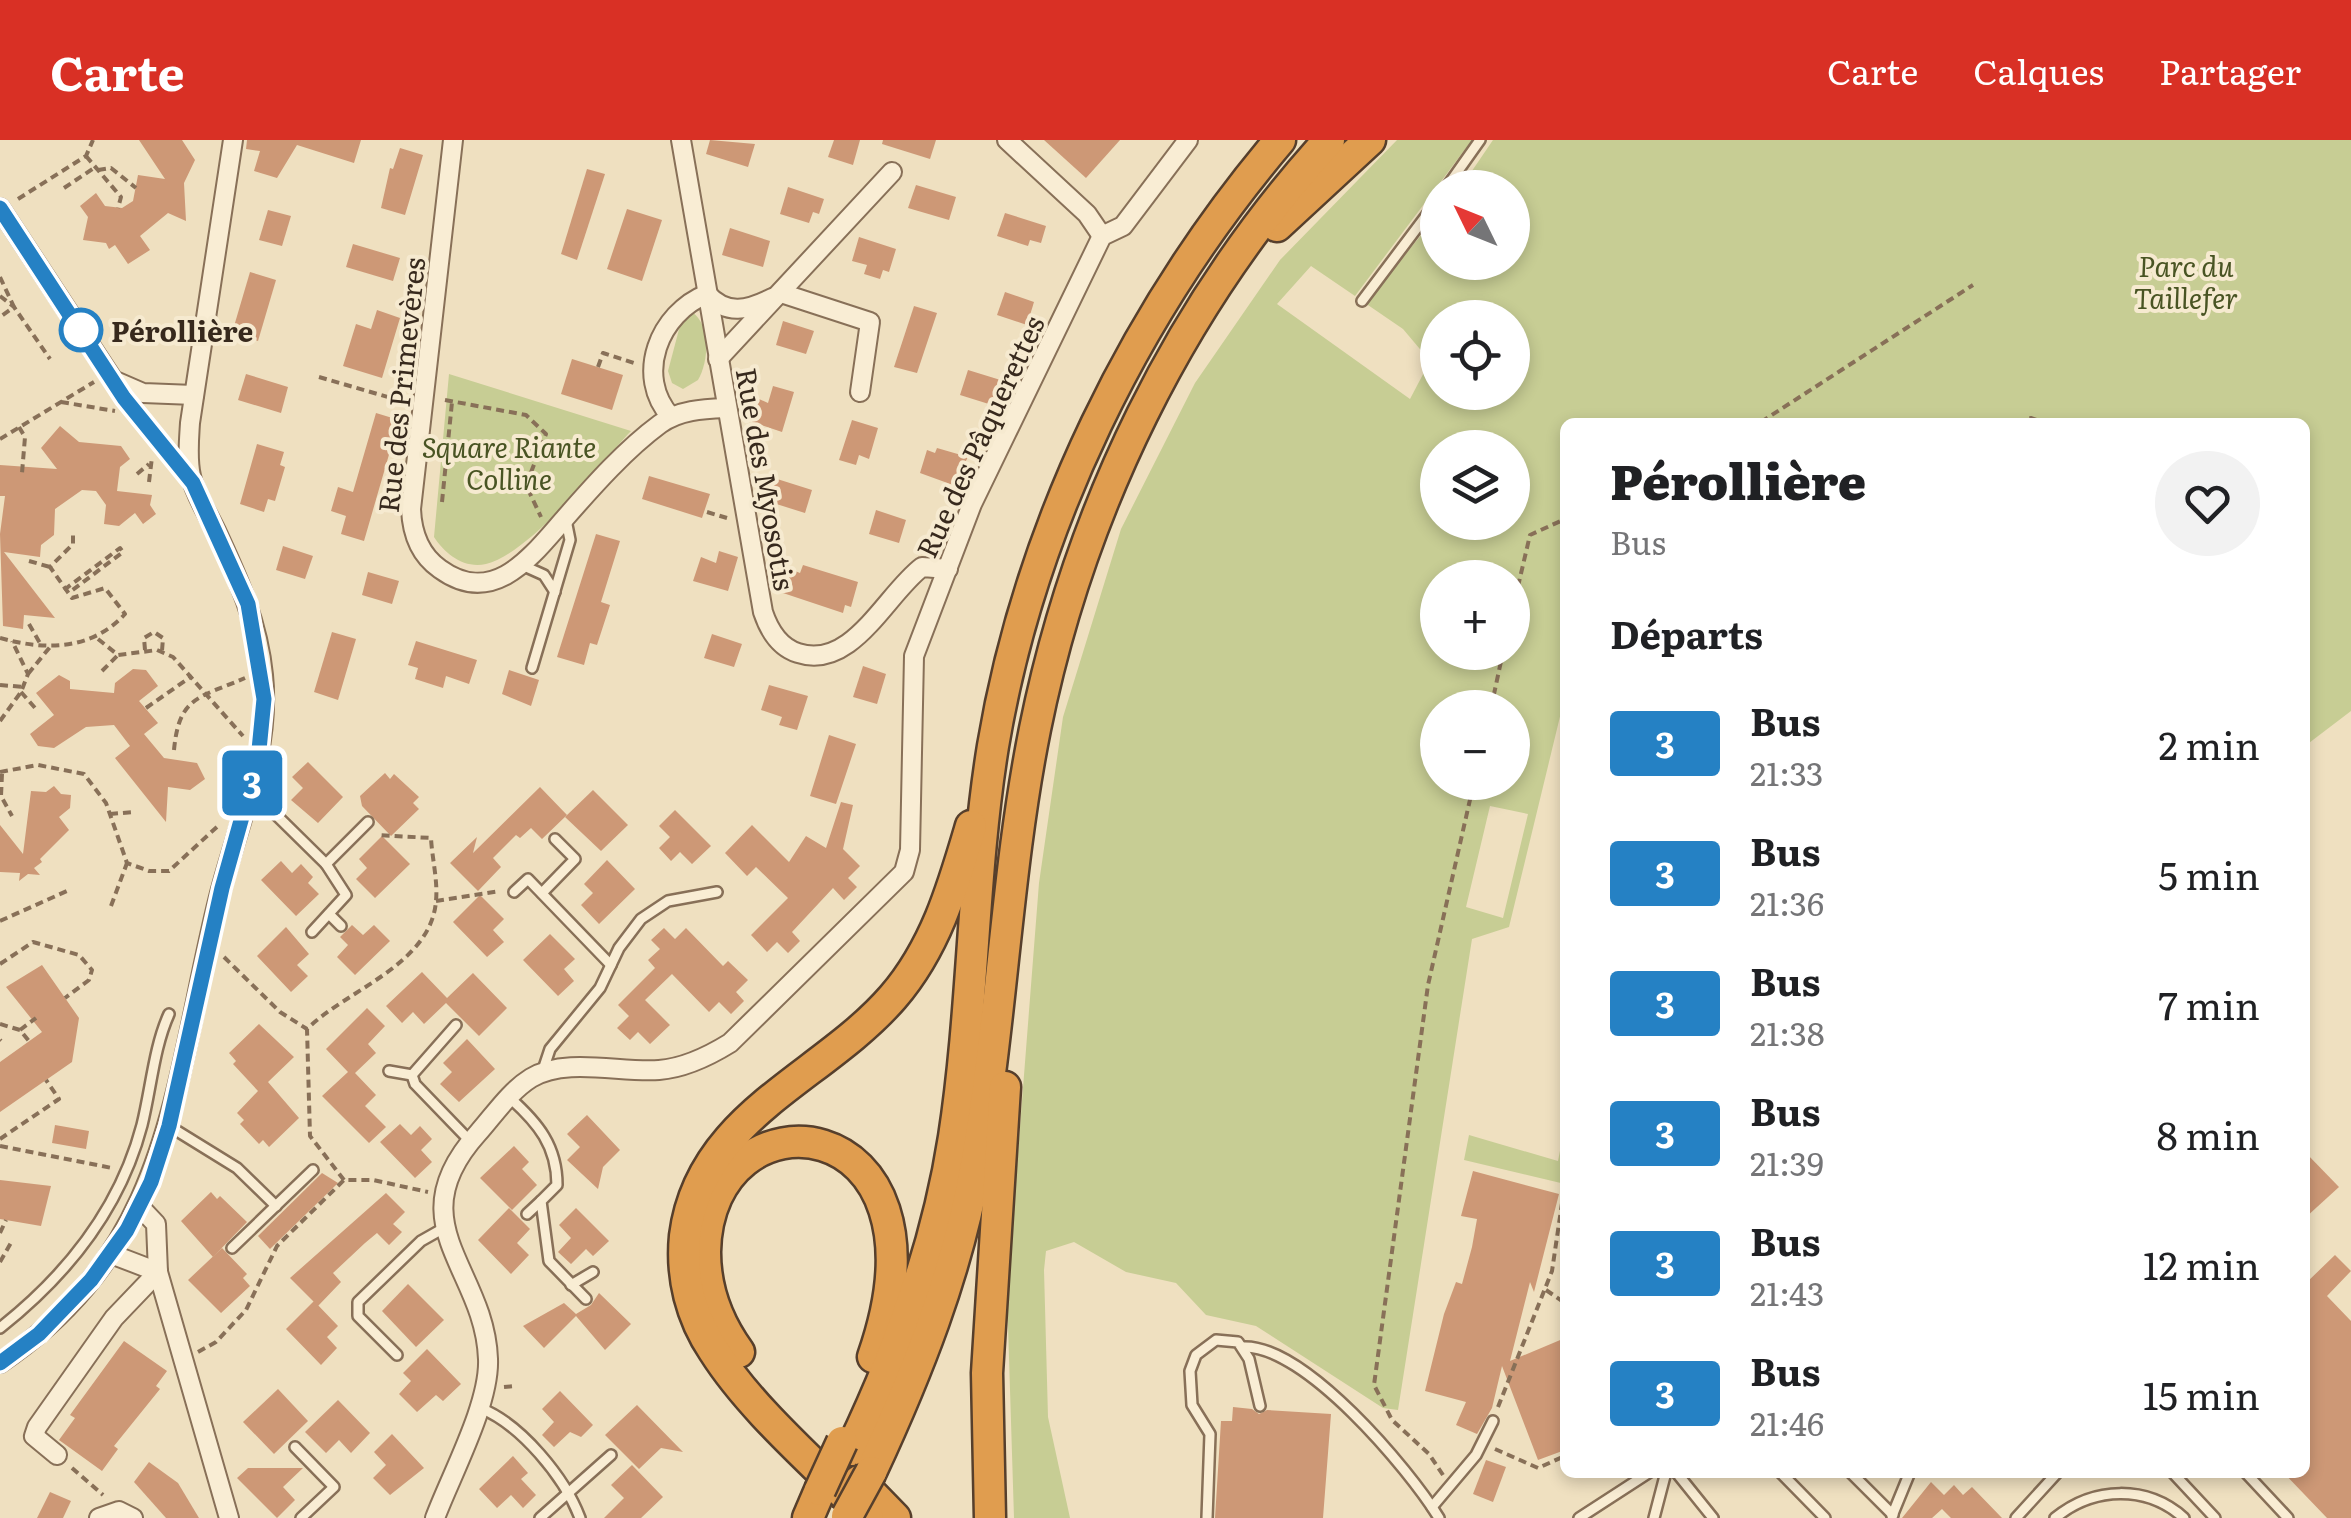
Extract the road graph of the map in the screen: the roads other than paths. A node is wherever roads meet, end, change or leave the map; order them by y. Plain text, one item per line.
1 (233, 140) edge
2 (453, 140) edge
3 (681, 140) edge
4 (1007, 140) edge
5 (1188, 140) edge
6 (1268, 140) edge
7 (1280, 140) edge
8 (1329, 140) edge
9 (1370, 140) edge
10 (1480, 140) edge
11 (1459, 170) edge
12 (892, 172) dead end
13 (0, 209) edge
14 (1218, 218) junction
15 (1420, 224) edge
16 (1102, 236) junction
17 (1220, 279) junction
18 (781, 293) junction
19 (707, 294) junction
20 (1362, 301) dead end
21 (718, 359) junction
22 (111, 377) junction
23 (860, 392) dead end
24 (194, 395) junction
25 (726, 408) junction
26 (671, 417) junction
27 (193, 483) junction
28 (566, 517) junction
29 (524, 566) junction
30 (948, 569) junction
31 (555, 592) junction
32 (532, 668) dead end
33 (994, 746) junction
34 (249, 795) junction
35 (368, 822) dead end
36 (555, 838) dead end
37 (326, 864) junction
38 (514, 892) road end
39 (717, 892) dead end
40 (542, 893) junction
41 (329, 914) junction
42 (1010, 914) junction
43 (342, 926) dead end
44 (312, 932) dead end
45 (612, 965) junction
46 (170, 1014) dead end
47 (456, 1025) dead end
48 (389, 1072) dead end
49 (542, 1073) junction
50 (412, 1075) junction
51 (510, 1098) junction
52 (169, 1126) junction
53 (470, 1141) junction
54 (313, 1170) dead end
55 (541, 1200) junction
56 (140, 1206) junction
57 (276, 1206) junction
58 (527, 1214) dead end
59 (444, 1228) junction
60 (232, 1248) dead end
61 (112, 1254) junction
62 (158, 1272) junction
63 (593, 1272) dead end
64 (571, 1285) junction
65 (586, 1299) dead end
66 (0, 1328) edge
67 (1243, 1347) junction
68 (397, 1355) dead end
69 (0, 1362) edge
70 (478, 1406) junction
71 (1260, 1406) dead end
72 (1493, 1421) road end
73 (296, 1447) dead end
74 (57, 1455) road end
75 (611, 1455) dead end
76 (855, 1455) junction
77 (1641, 1478) edge
78 (1664, 1478) edge
79 (1681, 1478) edge
80 (1786, 1478) edge
81 (1856, 1478) edge
82 (1908, 1478) edge
83 (2053, 1478) edge
84 (2178, 1478) edge
85 (2251, 1478) edge
86 (570, 1492) junction
87 (1432, 1507) junction
88 (833, 1511) edge
89 (106, 1515) edge
90 (1892, 1516) edge
91 (133, 1518) edge
92 (229, 1518) edge
93 (301, 1518) edge
94 (435, 1518) edge
95 (540, 1518) edge
96 (580, 1518) edge
97 (895, 1518) edge
98 (990, 1518) edge
99 (1207, 1518) edge
100 (1439, 1518) edge
101 (1579, 1518) edge
102 (1654, 1518) edge
103 (1712, 1518) edge
104 (1825, 1518) edge
105 (2016, 1518) edge
106 (2055, 1518) edge
107 (2184, 1518) edge
108 (2215, 1518) edge
109 (2288, 1518) edge

1 - 24 street
2 - 29 street, Rue des Primevères
3 - 19 street, Rue des Myosotis
4 - 16 street
5 - 16 street, Rue des Pâquerettes
6 - 14 highway
7 - 14 highway
8 - 17 highway
9 - 17 highway
10 - 11 lane
12 - 18 street
13 - 22 street
14 - 33 highway
15 - 20 lane
16 - 30 street, Rue des Pâquerettes
17 - 42 highway
18 - 19 street
18 - 21 street
18 - 23 street
19 - 21 street, Rue des Myosotis
19 - 26 street
21 - 25 street, Rue des Myosotis
22 - 24 street
22 - 27 lane
24 - 27 street
25 - 26 street
25 - 30 street, Rue des Myosotis
26 - 28 street
27 - 34 street
28 - 29 street
28 - 31 lane
29 - 31 lane
30 - 49 street, Rue des Pâquerettes
31 - 32 lane
33 - 76 highway
33 - 88 highway
34 - 37 lane
34 - 52 street
35 - 37 lane
36 - 40 lane
37 - 41 lane
38 - 40 lane
39 - 45 lane
40 - 45 lane
41 - 43 lane
41 - 44 lane
42 - 76 highway
42 - 98 highway
45 - 49 lane
46 - 66 lane
47 - 50 lane
48 - 50 lane
49 - 51 street
50 - 53 lane
51 - 53 street
51 - 55 lane
52 - 56 street
52 - 57 lane
53 - 59 street
54 - 57 lane
55 - 58 lane
55 - 64 lane
56 - 61 street
56 - 62 street
57 - 60 lane
59 - 68 lane
59 - 70 street
61 - 62 street
61 - 69 street
62 - 74 street
62 - 92 street
63 - 64 lane
64 - 65 lane
67 - 71 lane
67 - 87 lane
67 - 99 lane
70 - 86 lane
70 - 94 street
72 - 87 lane
73 - 93 lane
75 - 86 lane
76 - 88 highway, bridge
76 - 88 highway, bridge
76 - 97 highway
77 - 101 lane
78 - 102 lane
79 - 103 lane
80 - 104 lane
81 - 90 lane
82 - 90 lane
83 - 105 lane
84 - 108 lane
85 - 109 lane
86 - 95 lane
86 - 96 lane
87 - 100 lane
89 - 91 street
106 - 107 lane

